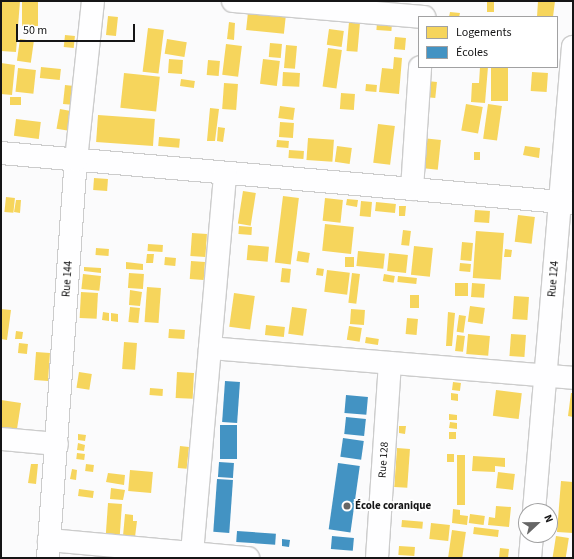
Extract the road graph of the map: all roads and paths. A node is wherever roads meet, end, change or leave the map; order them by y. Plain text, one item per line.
1 (93, 1) edge
2 (233, 1) edge
3 (425, 1) edge
4 (275, 3) edge
5 (418, 16) edge
6 (424, 16) edge
7 (573, 47) edge
8 (420, 68) edge
9 (1, 153) edge
10 (76, 160) junction
11 (225, 173) junction
12 (412, 189) junction
13 (567, 203) edge
14 (210, 348) junction
15 (390, 363) junction
16 (546, 376) junction
17 (573, 378) edge
18 (1, 439) edge
19 (57, 444) junction
20 (535, 503) edge
21 (531, 543) edge
22 (49, 549) edge
23 (192, 553) junction
24 (248, 558) edge
25 (377, 558) edge
26 (530, 558) edge

1 - 10 street, Rue 144
2 - 4 street
3 - 6 street
4 - 5 street
7 - 13 street, Rue 124
8 - 12 street
9 - 10 street
10 - 11 street
10 - 19 street, Rue 144
11 - 12 street
11 - 14 street
12 - 13 street
13 - 16 street, Rue 124
14 - 15 street
14 - 23 street
15 - 16 street
15 - 25 street, Rue 128
16 - 17 street
16 - 20 street, Rue 124
18 - 19 street
19 - 22 street, Rue 144
21 - 26 street
22 - 23 street
23 - 24 street

